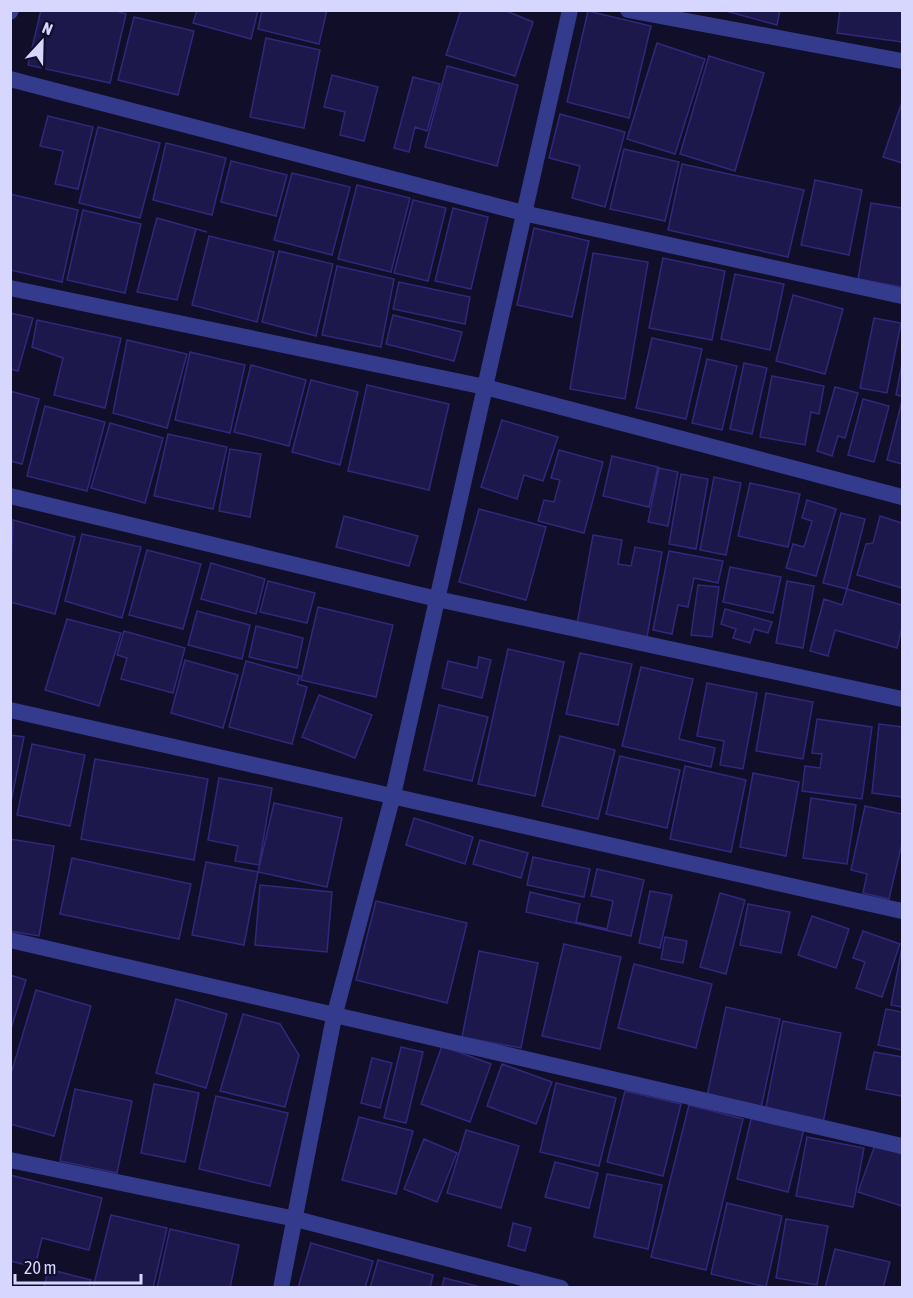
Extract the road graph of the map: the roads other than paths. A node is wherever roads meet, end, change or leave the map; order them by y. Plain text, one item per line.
1 (570, 10) edge
2 (628, 10) edge
3 (903, 61) edge
4 (10, 79) edge
5 (523, 213) junction
6 (10, 288) edge
7 (903, 296) edge
8 (484, 387) junction
9 (10, 496) edge
10 (903, 497) edge
11 (436, 599) junction
12 (903, 699) edge
13 (10, 710) edge
14 (393, 795) junction
15 (903, 911) edge
16 (10, 940) edge
17 (334, 1017) junction
18 (903, 1146) edge
19 (10, 1160) edge
20 (296, 1219) junction
21 (281, 1287) edge
22 (561, 1287) edge

1 - 5 street
2 - 3 street
4 - 5 street
5 - 7 street
5 - 8 street
6 - 8 street
8 - 10 street
8 - 11 street
9 - 11 street
11 - 12 street
11 - 14 street
13 - 14 street
14 - 15 street
14 - 17 street
16 - 17 street
17 - 18 street
17 - 20 street
19 - 20 street
20 - 21 street
20 - 22 street

